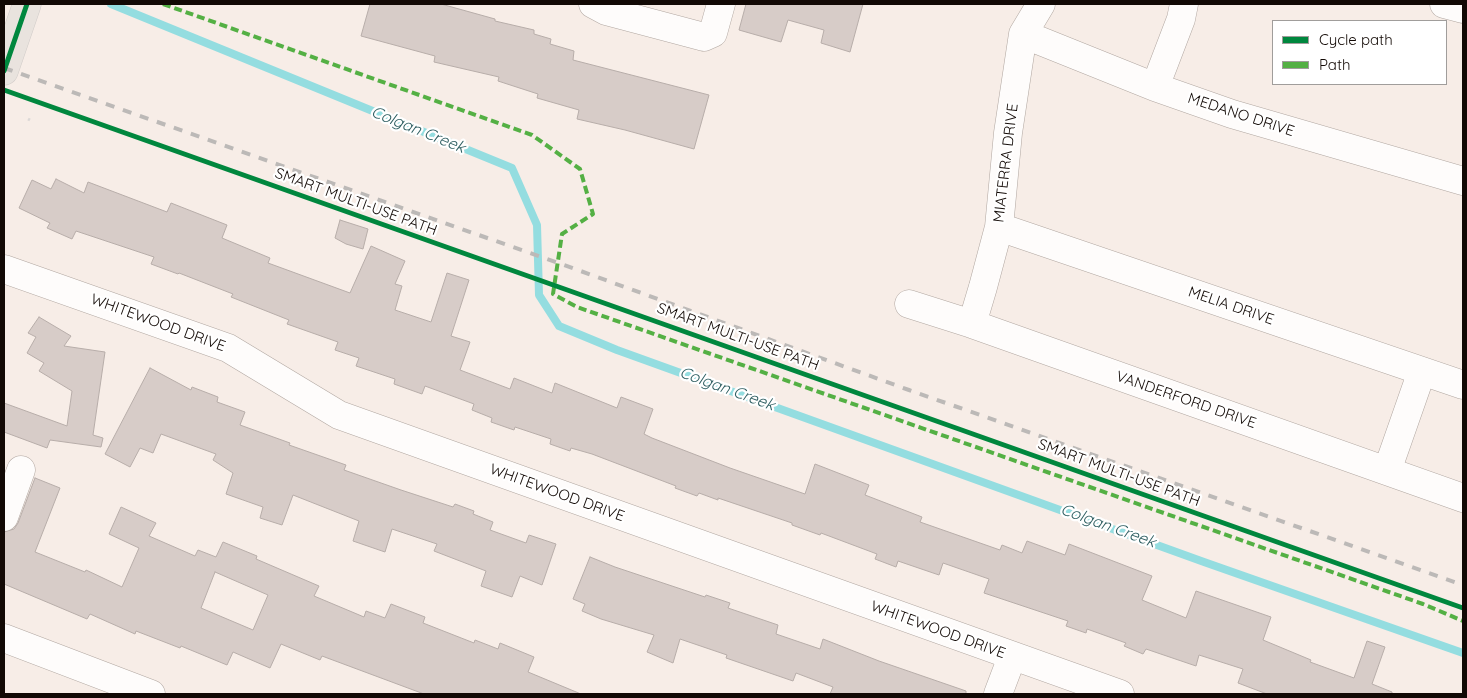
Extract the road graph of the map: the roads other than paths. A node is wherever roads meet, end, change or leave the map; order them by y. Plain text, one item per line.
1 (27, 4) edge
2 (593, 4) edge
3 (721, 4) edge
4 (1041, 4) edge
5 (1184, 4) edge
6 (1444, 4) edge
7 (1463, 9) edge
8 (1023, 34) junction
9 (4, 71) edge
10 (1155, 87) junction
11 (1463, 181) edge
12 (999, 226) junction
13 (4, 268) edge
14 (909, 304) dead end
15 (972, 324) junction
16 (1422, 371) junction
17 (1463, 385) edge
18 (21, 470) dead end
19 (1387, 471) junction
20 (1463, 498) edge
21 (4, 517) edge
22 (4, 638) edge
23 (1012, 657) junction
24 (151, 694) edge
25 (998, 694) edge
26 (1120, 694) edge

1 - 9 main road
2 - 3 street
4 - 8 street, MIATERRA DRIVE
5 - 10 street
6 - 7 street
8 - 10 street, MEDANO DRIVE
8 - 12 street, MIATERRA DRIVE
10 - 11 street, MEDANO DRIVE
12 - 15 street, MIATERRA DRIVE
12 - 16 street, MELIA DRIVE
13 - 23 street, WHITEWOOD DRIVE
14 - 15 street, VANDERFORD DRIVE
15 - 19 street, VANDERFORD DRIVE
16 - 17 street, MELIA DRIVE
16 - 19 street
18 - 21 street
19 - 20 street, VANDERFORD DRIVE
22 - 24 street
23 - 25 street
23 - 26 street, WHITEWOOD DRIVE

